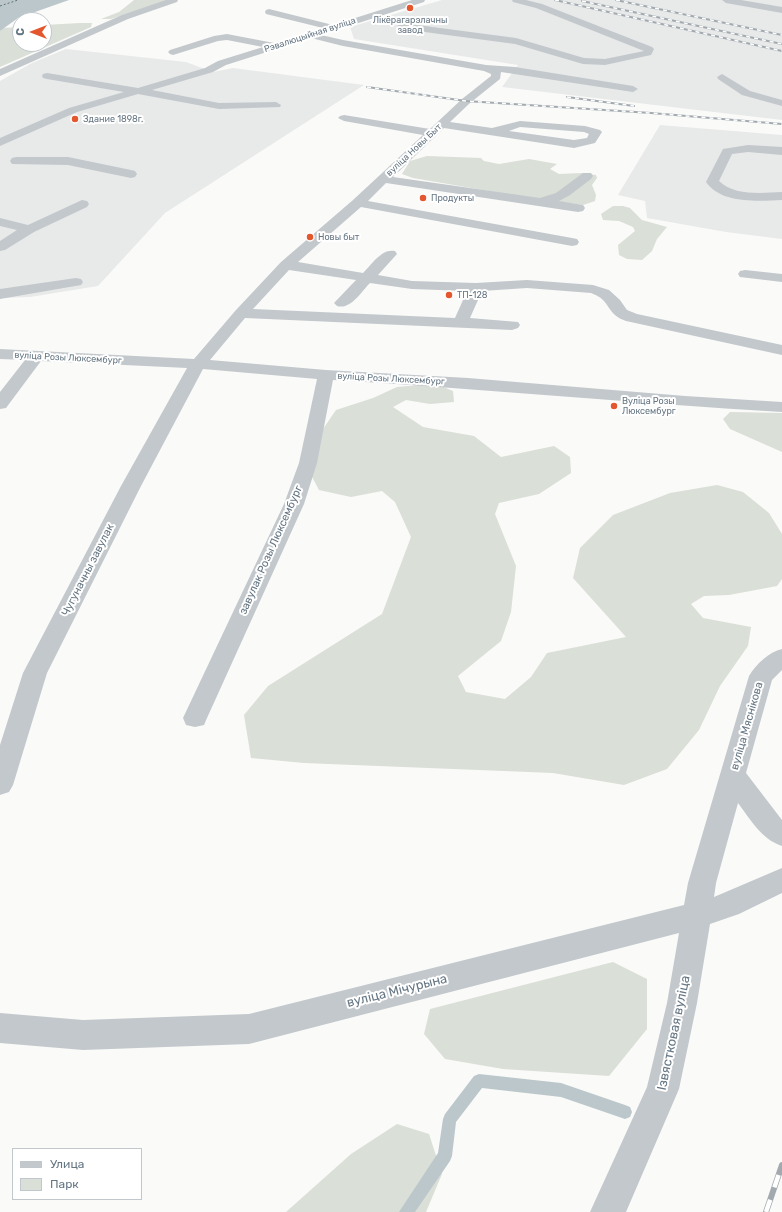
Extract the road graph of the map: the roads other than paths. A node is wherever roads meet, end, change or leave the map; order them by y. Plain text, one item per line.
1 (174, 0) edge
2 (421, 0) edge
3 (516, 0) edge
4 (726, 0) edge
5 (392, 2) dead end
6 (407, 5) junction
7 (782, 10) edge
8 (269, 12) dead end
9 (402, 26) dead end
10 (334, 28) junction
11 (311, 35) junction
12 (275, 47) junction
13 (173, 52) dead end
14 (486, 68) junction
15 (0, 73) edge
16 (47, 76) dead end
17 (722, 77) dead end
18 (139, 90) junction
19 (633, 90) dead end
20 (782, 103) edge
21 (276, 105) dead end
22 (344, 118) dead end
23 (441, 124) junction
24 (492, 132) junction
25 (432, 133) junction
26 (0, 142) edge
27 (0, 148) edge
28 (782, 151) edge
29 (132, 174) dead end
30 (587, 176) dead end
31 (382, 179) junction
32 (782, 196) edge
33 (538, 202) junction
34 (358, 203) junction
35 (82, 204) dead end
36 (578, 208) dead end
37 (0, 222) edge
38 (29, 229) junction
39 (572, 242) dead end
40 (0, 248) edge
41 (390, 254) dead end
42 (286, 265) junction
43 (745, 274) dead end
44 (368, 278) junction
45 (782, 278) edge
46 (76, 282) dead end
47 (476, 287) junction
48 (0, 294) edge
49 (342, 303) dead end
50 (241, 313) junction
51 (460, 323) junction
52 (512, 325) dead end
53 (782, 350) edge
54 (0, 354) edge
55 (36, 357) junction
56 (198, 364) junction
57 (326, 375) junction
58 (0, 404) edge
59 (782, 407) edge
60 (782, 657) edge
61 (195, 718) dead end
62 (733, 775) junction
63 (0, 785) edge
64 (782, 835) edge
65 (782, 880) edge
66 (697, 915) junction
67 (0, 1028) edge
68 (608, 1212) edge

1 - 15 street
2 - 6 street, Рэвалюцыйная вуліца
3 - 9 street
4 - 7 street
5 - 6 street
6 - 10 street, Рэвалюцыйная вуліца
8 - 10 street
10 - 11 street, Рэвалюцыйная вуліца
11 - 12 street, Рэвалюцыйная вуліца
11 - 14 street
12 - 13 street
12 - 18 street, Рэвалюцыйная вуліца
14 - 19 street
14 - 23 street, вуліца Новы Быт
16 - 18 street
17 - 20 street
18 - 21 street
18 - 26 street, Рэвалюцыйная вуліца
22 - 25 street
23 - 24 street
23 - 25 street, вуліца Новы Быт
24 - 24 street
25 - 31 street, вуліца Новы Быт
27 - 29 street
28 - 32 street
30 - 33 street
31 - 33 street
31 - 34 street, вуліца Новы Быт
33 - 36 street
34 - 39 street
34 - 42 street, вуліца Новы Быт
35 - 38 street
37 - 38 street
38 - 40 street
41 - 44 street
42 - 44 street
42 - 50 street, вуліца Новы Быт
43 - 45 street
44 - 47 street
44 - 49 street
46 - 48 street
47 - 51 street
47 - 53 street
50 - 51 street
50 - 56 street, вуліца Новы Быт
51 - 52 street
54 - 55 street, вуліца Розы Люксембург
55 - 56 street, вуліца Розы Люксембург
55 - 58 street
56 - 57 street, вуліца Розы Люксембург
56 - 63 street, Чугуначны завулак
57 - 59 street, вуліца Розы Люксембург
57 - 61 street, завулак Розы Люксембург
60 - 62 street, вуліца Мяснікова
62 - 64 street, вуліца Мяснікова
62 - 66 street, Ізвястковая вуліца
65 - 66 street, вуліца Мічурына
66 - 67 street, вуліца Мічурына
66 - 68 street, Ізвястковая вуліца

